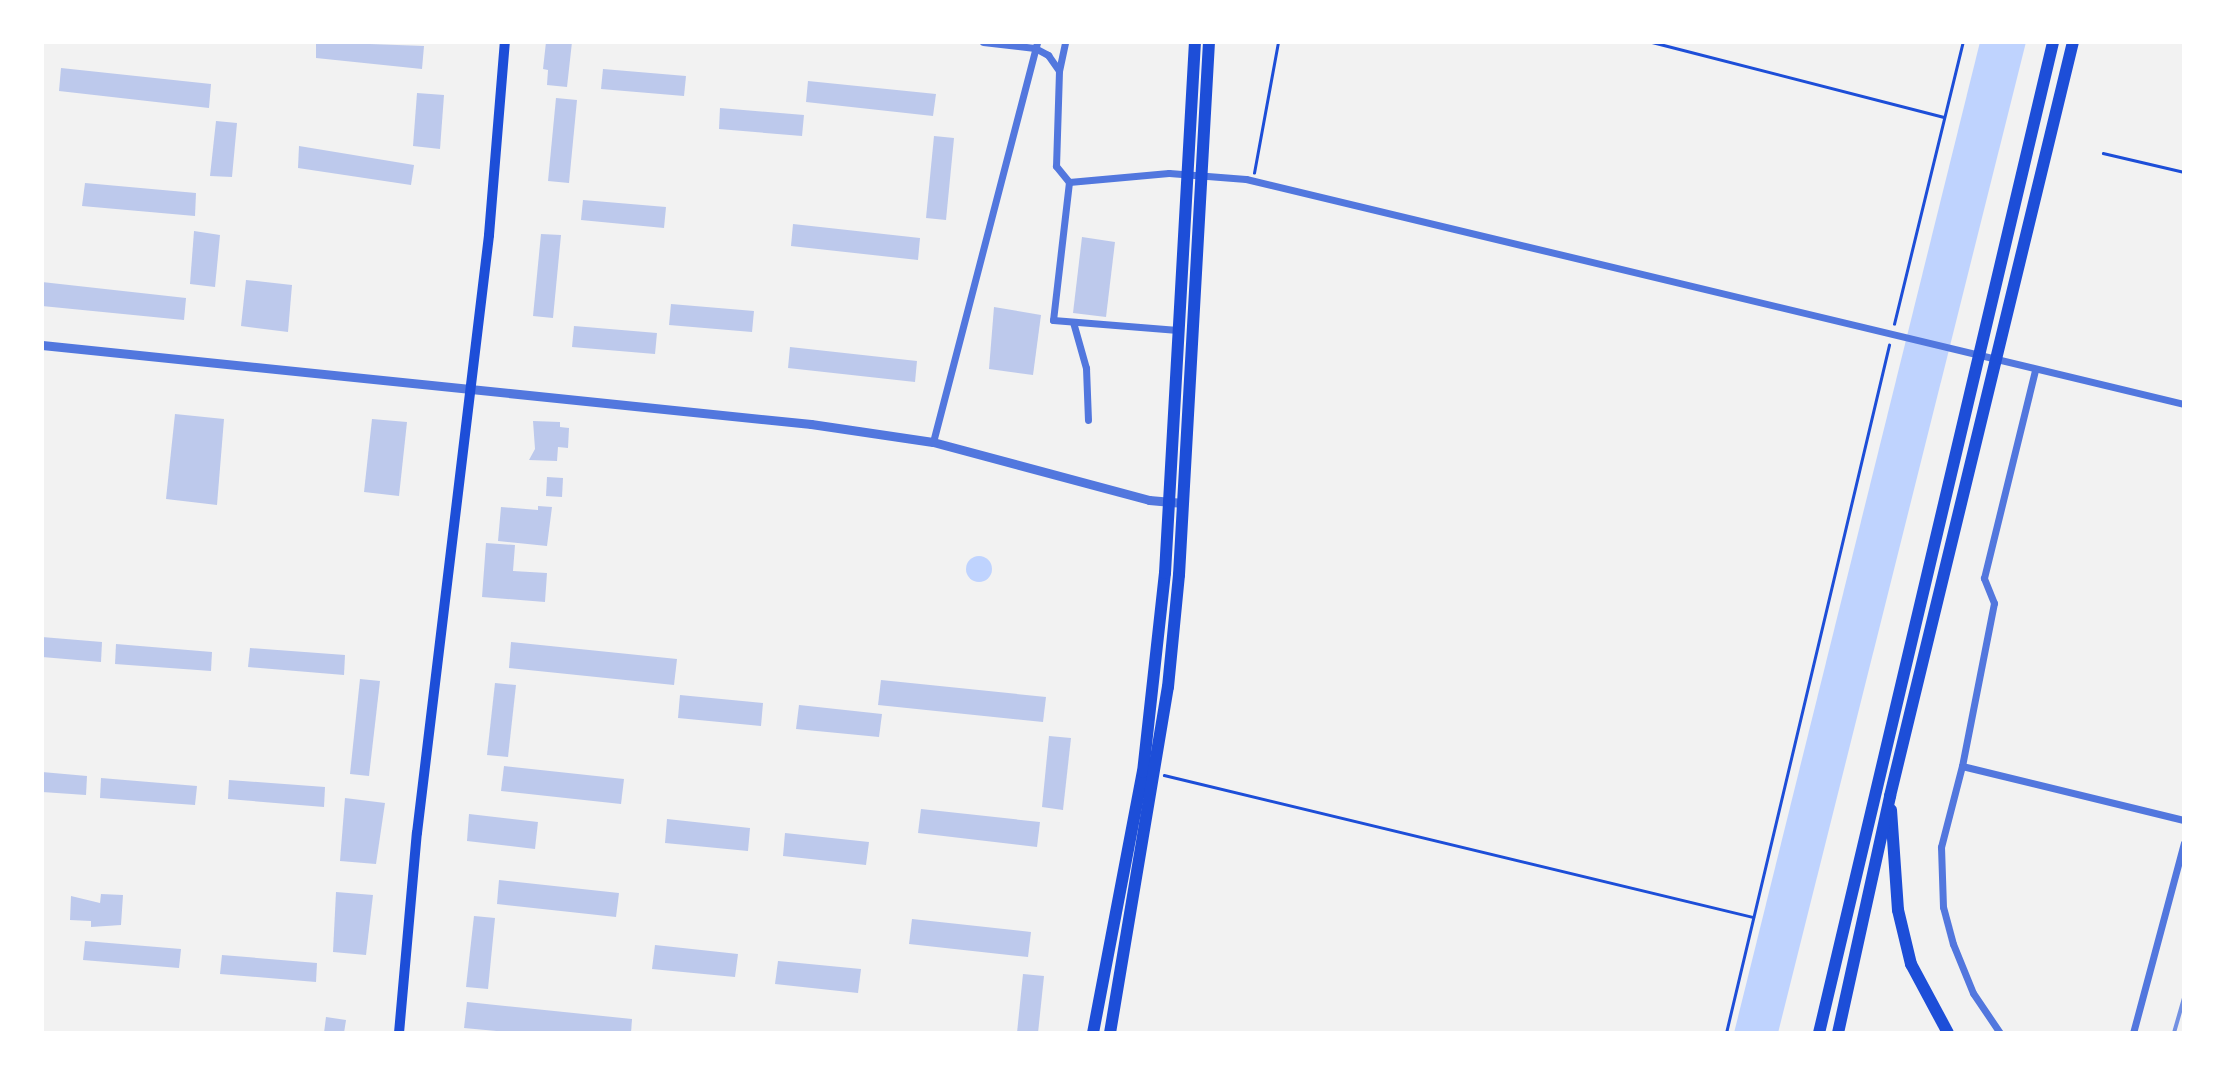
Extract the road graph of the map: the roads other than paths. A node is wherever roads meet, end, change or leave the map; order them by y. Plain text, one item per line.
1 (505, 42) edge
2 (983, 42) edge
3 (1065, 42) edge
4 (1195, 42) edge
5 (1209, 42) edge
6 (2053, 42) edge
7 (2073, 42) edge
8 (1036, 45) edge
9 (1059, 71) junction
10 (1187, 173) junction
11 (1201, 174) junction
12 (1069, 182) junction
13 (1073, 322) junction
14 (1178, 330) junction
15 (42, 345) edge
16 (2035, 370) junction
17 (468, 387) junction
18 (2184, 404) edge
19 (1088, 420) dead end
20 (933, 442) junction
21 (1176, 502) junction
22 (1962, 766) junction
23 (1890, 796) junction
24 (2184, 820) edge
25 (2184, 843) edge
26 (1827, 994) junction
27 (398, 1033) edge
28 (1093, 1033) edge
29 (1110, 1033) edge
30 (1811, 1033) edge
31 (1819, 1033) edge
32 (1838, 1033) edge
33 (1948, 1033) edge
34 (2000, 1033) edge
35 (2133, 1033) edge

1 - 17 main road
2 - 8 street
3 - 9 street
4 - 10 main road
5 - 11 main road
6 - 26 main road
7 - 23 main road
8 - 9 street
8 - 20 street
9 - 12 street
10 - 11 street
10 - 12 street
10 - 14 main road
11 - 16 street
11 - 21 main road
12 - 13 street
13 - 14 street
13 - 19 street
14 - 21 main road
15 - 17 street
16 - 18 street
16 - 22 street
17 - 20 street
17 - 27 main road
20 - 21 street
21 - 28 main road
21 - 29 main road
22 - 24 street
22 - 34 street
23 - 32 main road
23 - 33 main road
25 - 35 street
26 - 30 main road
26 - 31 main road

